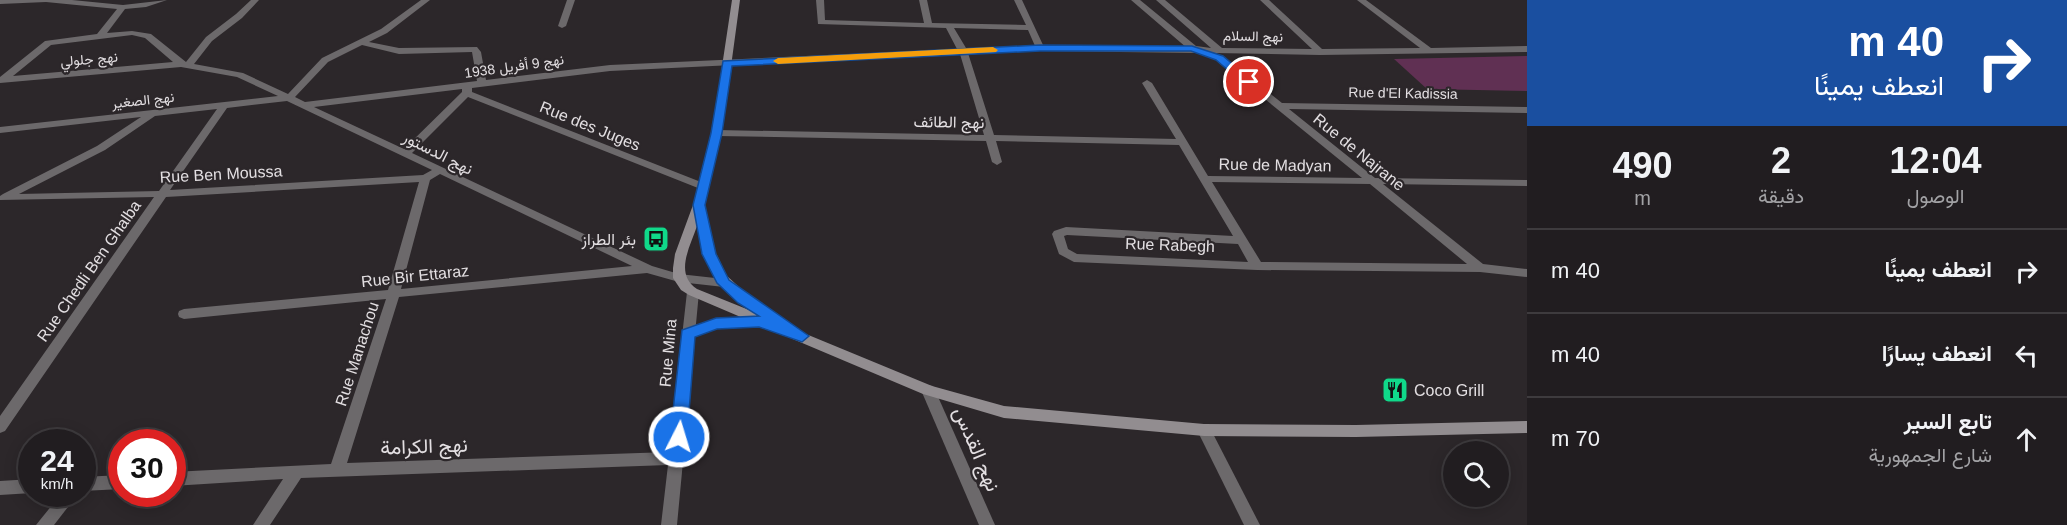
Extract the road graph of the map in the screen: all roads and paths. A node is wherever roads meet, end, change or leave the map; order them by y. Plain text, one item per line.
1 (163, 0) edge
2 (255, 0) edge
3 (426, 0) edge
4 (571, 0) edge
5 (736, 0) edge
6 (820, 0) edge
7 (923, 0) edge
8 (1018, 0) edge
9 (1135, 0) edge
10 (1160, 0) edge
11 (1264, 0) edge
12 (1361, 0) edge
13 (0, 1) edge
14 (123, 7) junction
15 (928, 23) junction
16 (561, 26) dead end
17 (949, 26) junction
18 (1029, 28) junction
19 (100, 36) junction
20 (364, 43) junction
21 (1040, 48) junction
22 (1192, 48) junction
23 (1527, 49) edge
24 (963, 51) junction
25 (1430, 51) junction
26 (1320, 52) junction
27 (1220, 54) junction
28 (727, 63) junction
29 (185, 64) junction
30 (1, 80) edge
31 (1147, 83) dead end
32 (482, 84) junction
33 (467, 90) junction
34 (289, 98) junction
35 (224, 105) junction
36 (305, 105) junction
37 (1278, 106) junction
38 (1527, 110) edge
39 (155, 113) junction
40 (0, 130) edge
41 (717, 133) junction
42 (990, 137) junction
43 (1181, 142) junction
44 (406, 153) junction
45 (997, 162) dead end
46 (439, 171) junction
47 (425, 178) junction
48 (1203, 179) junction
49 (1373, 182) junction
50 (1527, 183) edge
51 (702, 186) junction
52 (163, 194) junction
53 (2, 199) edge
54 (699, 205) junction
55 (1241, 240) junction
56 (1257, 266) junction
57 (1480, 268) junction
58 (648, 269) junction
59 (1527, 273) edge
60 (680, 278) junction
61 (724, 283) junction
62 (693, 292) junction
63 (393, 296) junction
64 (184, 314) dead end
65 (760, 322) junction
66 (688, 334) junction
67 (802, 336) junction
68 (928, 390) junction
69 (0, 426) edge
70 (1527, 428) edge
71 (1204, 430) junction
72 (677, 458) junction
73 (337, 470) junction
74 (297, 472) junction
75 (186, 478) edge
76 (18, 487) edge
77 (0, 488) edge
78 (60, 507) edge
79 (45, 525) edge
80 (261, 525) edge
81 (669, 525) edge
82 (987, 525) edge
83 (1252, 525) edge

1 - 14 street
2 - 29 street
3 - 20 street
4 - 16 street
5 - 28 main road
6 - 15 street
7 - 15 street
8 - 18 street
9 - 22 street
10 - 27 street, Rue de Najrane
11 - 26 street
12 - 25 street
13 - 14 street
14 - 19 street
15 - 17 street
17 - 18 street
17 - 24 street
18 - 21 street
19 - 29 street
19 - 30 street
20 - 32 street
20 - 34 street
21 - 22 street, نهج السلام
21 - 24 street, نهج السلام
22 - 27 street, نهج السلام
23 - 25 street, نهج السلام
24 - 28 street, نهج السلام
24 - 42 street
25 - 26 street, نهج السلام
26 - 27 street, نهج السلام
27 - 37 street, Rue de Najrane
28 - 32 street, نهج 9 أفريل 1938
28 - 41 main road
29 - 30 street, نهج جلولي
29 - 34 street, نهج الدستور
31 - 43 street
32 - 33 street, نهج 9 أفريل 1938
33 - 36 street, نهج 9 أفريل 1938
33 - 44 street
33 - 51 street, Rue des Juges
34 - 35 street, نهج الصغير
34 - 36 street, نهج الدستور
35 - 39 street, نهج الصغير
35 - 52 street, Rue Chedli Ben Ghalba
36 - 44 street, نهج الدستور
37 - 38 street, Rue d'El Kadissia
37 - 49 street, Rue de Najrane
39 - 40 street, نهج الصغير
39 - 53 street
41 - 42 street, نهج الطائف
41 - 51 main road
42 - 43 street, نهج الطائف
42 - 45 street
43 - 48 street
44 - 46 street, نهج الدستور
46 - 47 street, Rue Ben Moussa
46 - 58 street, نهج الدستور
47 - 52 street, Rue Ben Moussa
47 - 63 street, Rue Manachou
48 - 49 street, Rue de Madyan
48 - 55 street
49 - 50 street, Rue de Madyan
49 - 57 street, Rue de Najrane
51 - 54 main road
52 - 53 street, Rue Ben Moussa
52 - 69 street, Rue Chedli Ben Ghalba
54 - 60 main road
54 - 61 main road
55 - 56 street
55 - 56 street, Rue Rabegh
56 - 57 street, Rue Rabegh
57 - 59 street
58 - 60 street, نهج الدستور
58 - 63 street, Rue Bir Ettaraz
60 - 61 street, نهج الدستور
60 - 62 main road
61 - 67 main road
62 - 65 main road
62 - 66 street, Rue Mina
63 - 64 street, Rue Bir Ettaraz
63 - 73 street, Rue Manachou
65 - 66 main road
65 - 67 main road
66 - 72 street, Rue Mina
67 - 68 main road
68 - 71 main road
68 - 82 street, نهج القدس
70 - 71 main road
71 - 83 street
72 - 73 street, نهج الكرامة
72 - 81 street, Rue Mina
73 - 74 street, نهج الكرامة
74 - 75 street, نهج الكرامة
74 - 80 street
76 - 77 street
78 - 79 street

